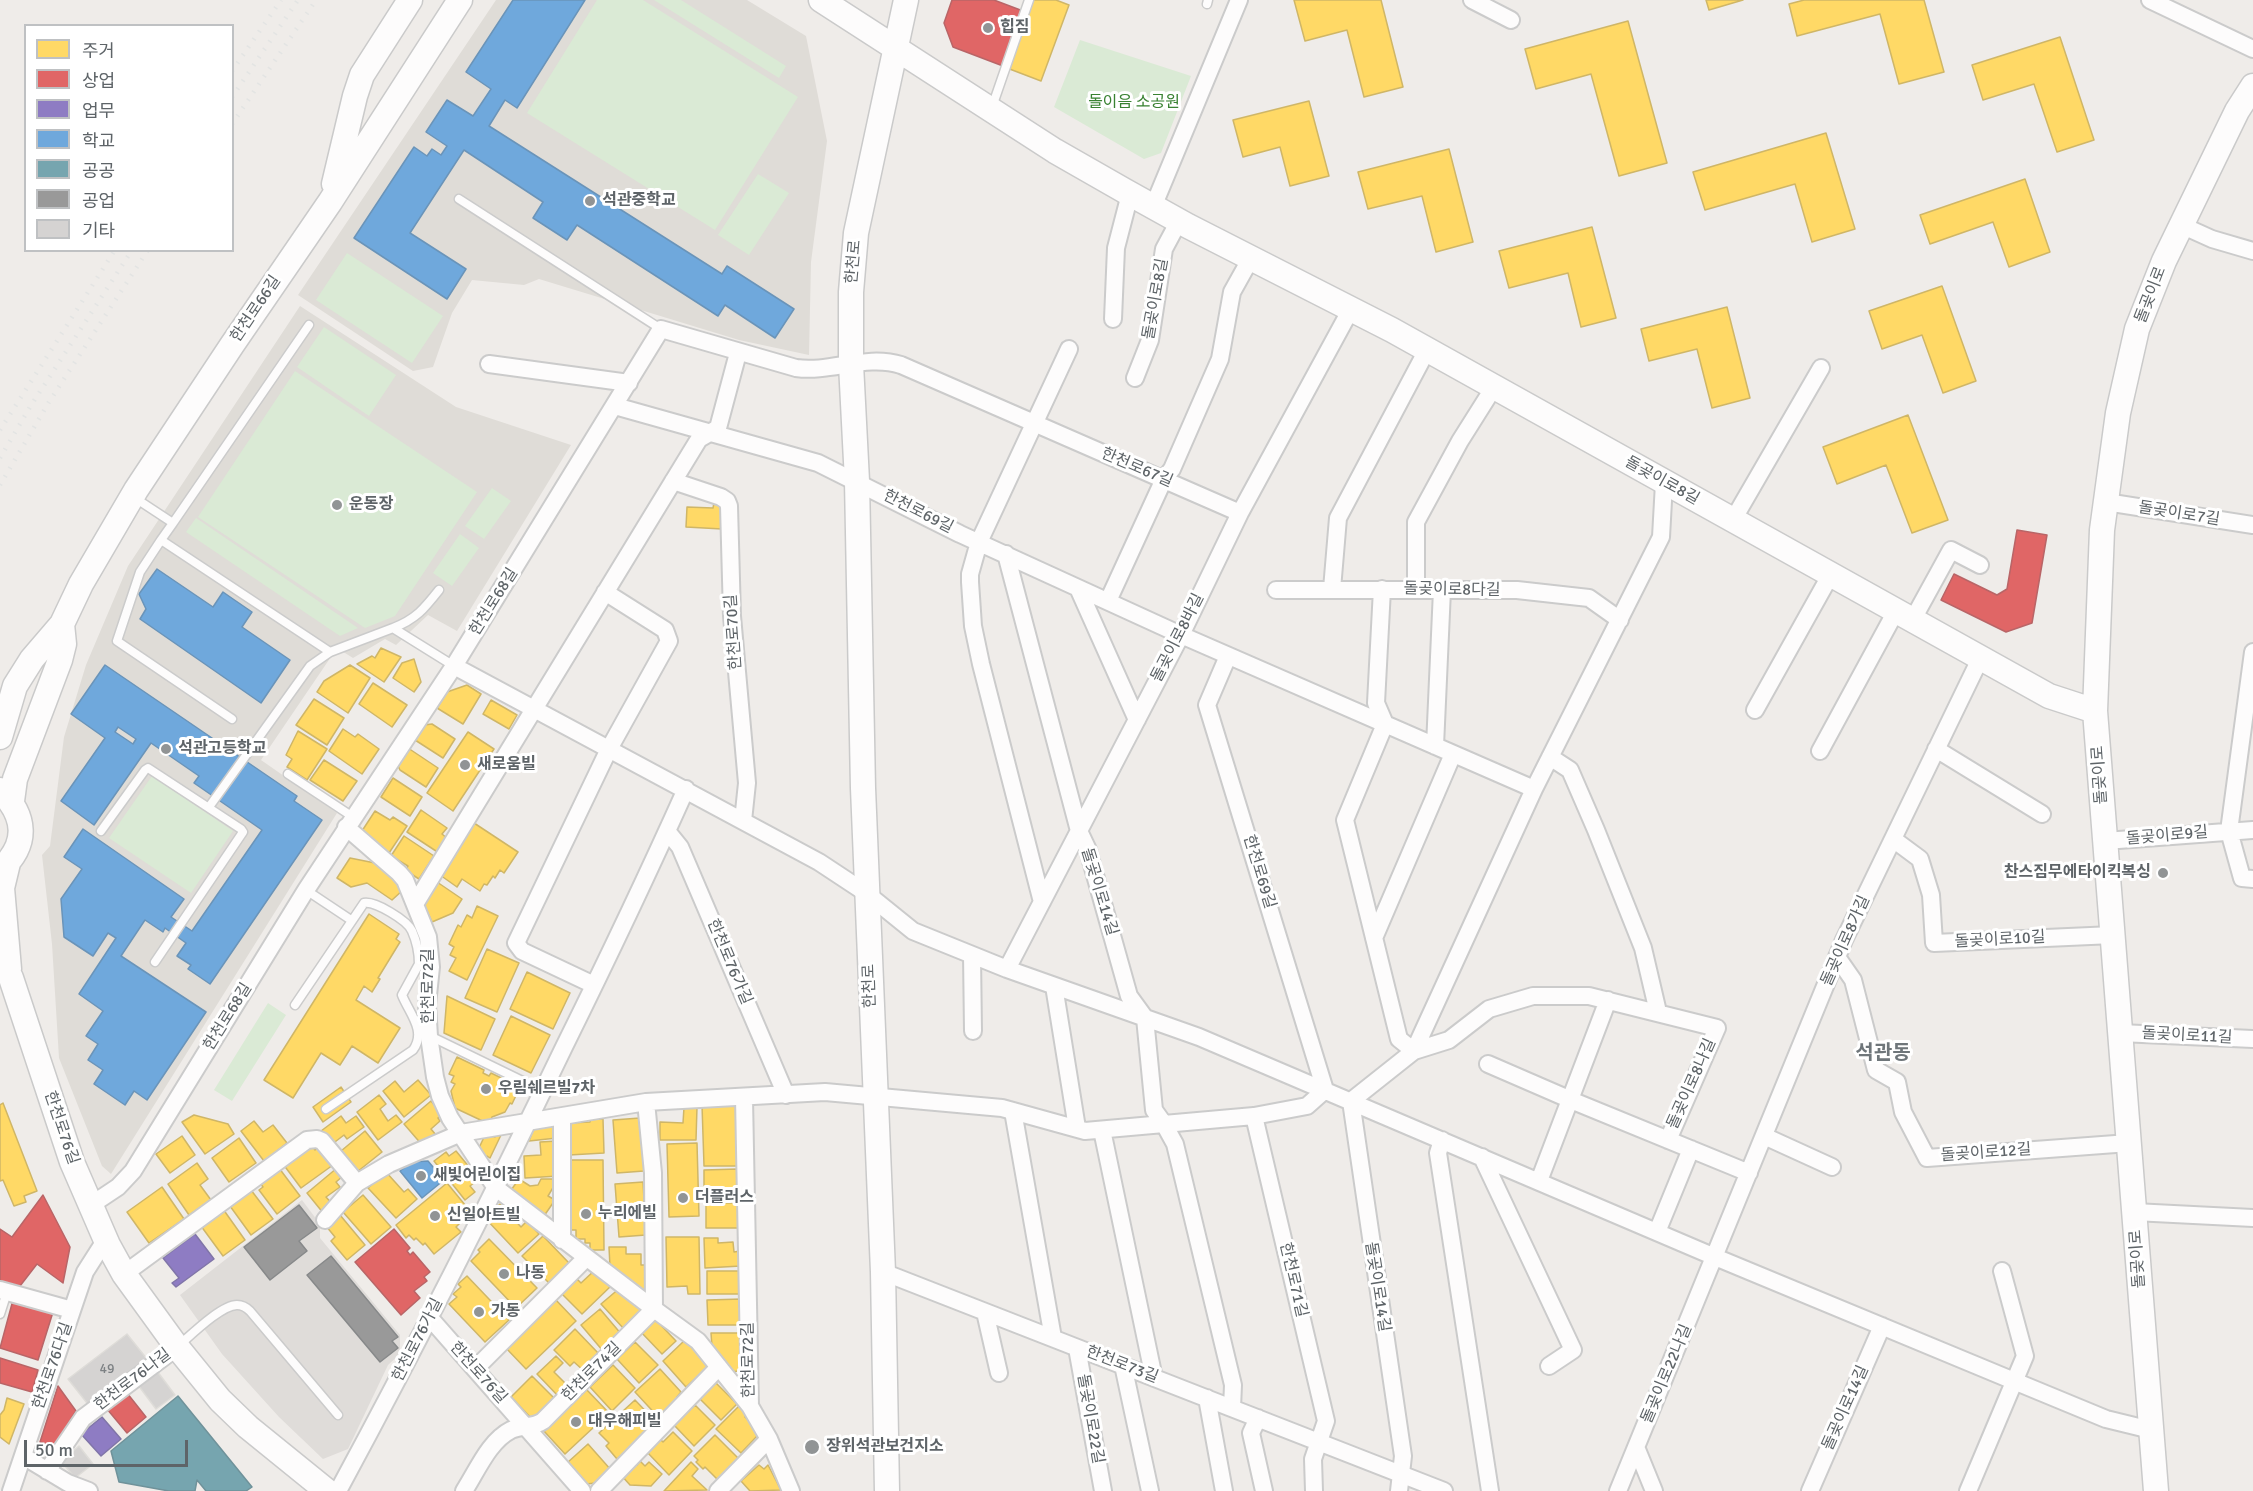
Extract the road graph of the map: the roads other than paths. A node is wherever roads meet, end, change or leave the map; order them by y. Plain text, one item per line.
1 (410, 0) edge
2 (460, 0) edge
3 (821, 0) edge
4 (906, 0) edge
5 (1029, 0) edge
6 (1239, 0) edge
7 (1472, 0) edge
8 (2150, 0) edge
9 (1511, 20) dead end
10 (895, 47) junction
11 (2253, 49) edge
12 (2252, 90) edge
13 (991, 110) junction
14 (1130, 194) junction
15 (459, 199) dead end
16 (330, 202) junction
17 (1153, 207) junction
18 (1179, 221) junction
19 (2181, 225) junction
20 (2253, 251) edge
21 (1251, 258) junction
22 (1351, 309) junction
23 (1113, 320) dead end
24 (309, 325) dead end
25 (661, 329) junction
26 (1069, 349) dead end
27 (1427, 350) junction
28 (738, 353) junction
29 (489, 364) dead end
30 (851, 364) junction
31 (1821, 368) dead end
32 (1135, 378) dead end
33 (629, 383) junction
34 (1494, 387) junction
35 (615, 406) junction
36 (1034, 423) junction
37 (710, 433) junction
38 (1164, 479) junction
39 (673, 481) junction
40 (857, 481) junction
41 (1664, 483) junction
42 (132, 496) junction
43 (2106, 502) junction
44 (1240, 513) junction
45 (1733, 520) junction
46 (173, 523) junction
47 (2253, 525) edge
48 (161, 540) junction
49 (980, 542) junction
50 (1006, 554) junction
51 (1980, 565) dead end
52 (1831, 574) junction
53 (1078, 588) junction
54 (1382, 589) junction
55 (1416, 589) junction
56 (439, 590) dead end
57 (1276, 590) dead end
58 (1332, 590) junction
59 (1442, 590) junction
60 (605, 592) junction
61 (1108, 601) junction
62 (1904, 616) junction
63 (1620, 620) junction
64 (62, 624) junction
65 (393, 628) junction
66 (1181, 635) junction
67 (330, 652) junction
68 (2253, 652) edge
69 (1228, 656) junction
70 (1980, 659) junction
71 (454, 666) junction
72 (533, 708) junction
73 (1755, 710) dead end
74 (2095, 711) junction
75 (232, 719) dead end
76 (1137, 720) junction
77 (1384, 724) junction
78 (0, 737) edge
79 (1436, 746) junction
80 (609, 749) junction
81 (1936, 749) junction
82 (1820, 751) dead end
83 (1453, 754) junction
84 (1550, 757) junction
85 (288, 774) dead end
86 (686, 789) junction
87 (1533, 789) junction
88 (6, 795) edge
89 (209, 807) junction
90 (2042, 814) dead end
91 (743, 821) junction
92 (349, 822) junction
93 (2253, 830) edge
94 (101, 831) dead end
95 (667, 831) junction
96 (1079, 831) junction
97 (2229, 831) junction
98 (1893, 839) junction
99 (2105, 841) junction
100 (4, 866) edge
101 (2253, 879) edge
102 (306, 890) junction
103 (866, 894) junction
104 (1042, 902) junction
105 (415, 904) junction
106 (351, 920) junction
107 (2113, 935) junction
108 (1374, 938) junction
109 (0, 955) edge
110 (972, 955) junction
111 (1837, 957) junction
112 (155, 962) dead end
113 (1007, 969) junction
114 (5, 980) edge
115 (594, 985) junction
116 (1054, 986) junction
117 (1608, 1000) junction
118 (295, 1005) dead end
119 (1658, 1012) junction
120 (1145, 1018) junction
121 (974, 1031) dead end
122 (2120, 1033) junction
123 (429, 1036) junction
124 (2253, 1039) edge
125 (1414, 1051) junction
126 (1488, 1064) dead end
127 (1325, 1090) junction
128 (543, 1091) junction
129 (786, 1095) junction
130 (875, 1096) junction
131 (744, 1098) junction
132 (1570, 1100) junction
133 (1351, 1101) junction
134 (646, 1102) junction
135 (326, 1109) dead end
136 (1013, 1111) junction
137 (1254, 1116) junction
138 (562, 1118) junction
139 (529, 1120) junction
140 (1164, 1124) junction
141 (1077, 1128) junction
142 (1102, 1130) junction
143 (461, 1133) junction
144 (1764, 1136) junction
145 (1442, 1140) junction
146 (1668, 1140) junction
147 (2129, 1143) junction
148 (1691, 1149) junction
149 (1482, 1157) junction
150 (1832, 1167) dead end
151 (1749, 1173) junction
152 (1539, 1181) junction
153 (357, 1183) junction
154 (495, 1188) junction
155 (91, 1205) junction
156 (2134, 1212) junction
157 (2253, 1218) edge
158 (325, 1220) dead end
159 (1657, 1232) junction
160 (106, 1239) junction
161 (562, 1240) junction
162 (1715, 1257) junction
163 (586, 1258) junction
164 (2002, 1271) dead end
165 (883, 1272) junction
166 (124, 1274) junction
167 (4, 1291) edge
168 (654, 1309) junction
169 (72, 1310) junction
170 (985, 1312) junction
171 (0, 1314) edge
172 (430, 1318) junction
173 (1882, 1326) junction
174 (1053, 1338) junction
175 (177, 1347) junction
176 (1077, 1348) junction
177 (1123, 1365) junction
178 (719, 1366) junction
179 (1549, 1366) dead end
180 (475, 1369) junction
181 (999, 1373) dead end
182 (1154, 1378) junction
183 (2014, 1381) junction
184 (1207, 1398) junction
185 (750, 1406) junction
186 (1232, 1408) junction
187 (338, 1415) dead end
188 (1258, 1418) junction
189 (525, 1427) junction
190 (2151, 1430) junction
191 (769, 1439) junction
192 (1318, 1442) junction
193 (1636, 1447) junction
194 (23, 1456) junction
195 (47, 1471) junction
196 (1400, 1483) edge
197 (11, 1491) edge
198 (90, 1491) edge
199 (327, 1491) edge
200 (338, 1491) edge
201 (464, 1491) edge
202 (582, 1491) edge
203 (599, 1491) edge
204 (718, 1491) edge
205 (791, 1491) edge
206 (887, 1491) edge
207 (1103, 1491) edge
208 (1150, 1491) edge
209 (1224, 1491) edge
210 (1264, 1491) edge
211 (1314, 1491) edge
212 (1444, 1491) edge
213 (1490, 1491) edge
214 (1618, 1491) edge
215 (1654, 1491) edge
216 (1810, 1491) edge
217 (1968, 1491) edge
218 (2156, 1491) edge

1 - 16 main road
2 - 16 main road, 한천로66길
3 - 10 main road
4 - 10 main road, 한천로
5 - 13 lane
6 - 17 street
7 - 9 street
8 - 11 street
10 - 13 main road, 돌곶이로8길
10 - 30 main road, 한천로
12 - 19 main road, 돌곶이로
13 - 14 main road, 돌곶이로8길
14 - 17 main road, 돌곶이로8길
14 - 23 street
15 - 25 lane
16 - 42 main road, 한천로66길
17 - 18 main road, 돌곶이로8길
18 - 21 main road, 돌곶이로8길
18 - 32 street, 돌곶이로8길
19 - 20 street
19 - 43 main road, 돌곶이로
21 - 22 main road, 돌곶이로8길
21 - 38 street
22 - 27 main road, 돌곶이로8길
22 - 44 street, 돌곶이로8바길
24 - 46 lane
25 - 28 street
25 - 33 street, 한천로68길
26 - 36 street
27 - 34 main road, 돌곶이로8길
27 - 58 street
28 - 30 street
28 - 37 street
29 - 33 street
30 - 36 street, 한천로67길
30 - 40 main road, 한천로
31 - 45 street
33 - 35 street, 한천로68길
34 - 41 main road, 돌곶이로8길
34 - 55 street
35 - 37 street
35 - 71 street, 한천로68길
36 - 38 street, 한천로67길
36 - 49 street
37 - 39 street
37 - 40 street
38 - 44 street, 한천로67길
38 - 61 street
39 - 60 street
39 - 91 street, 한천로70길
40 - 49 street, 한천로69길
40 - 103 main road, 한천로
41 - 45 main road, 돌곶이로8길
41 - 63 street
42 - 46 lane
42 - 64 main road, 한천로66길
43 - 47 street, 돌곶이로7길
43 - 74 main road, 돌곶이로
44 - 66 street, 돌곶이로8바길
45 - 52 main road, 돌곶이로8길
46 - 48 lane
48 - 67 lane
48 - 75 lane
49 - 50 street, 한천로69길
49 - 104 street
50 - 53 street, 한천로69길
50 - 96 street
51 - 62 street
52 - 62 main road, 돌곶이로8길
52 - 73 street
53 - 61 street, 한천로69길
53 - 76 street
54 - 55 street, 돌곶이로8다길
54 - 58 street, 돌곶이로8다길
54 - 77 street
55 - 59 street, 돌곶이로8다길
56 - 65 lane
57 - 58 street, 돌곶이로8다길
59 - 63 street, 돌곶이로8다길
59 - 79 street
60 - 72 street
60 - 80 street
61 - 66 street, 한천로69길
62 - 70 main road, 돌곶이로8길
62 - 82 street
63 - 84 street
64 - 78 main road
64 - 88 main road
65 - 67 lane
65 - 71 lane
66 - 69 street, 한천로69길
66 - 76 street, 돌곶이로8바길
67 - 89 lane
68 - 97 street, 돌곶이로9길
69 - 77 street, 한천로69길
69 - 127 street, 한천로69길
70 - 74 main road, 돌곶이로8길
70 - 81 street, 돌곶이로8가길
71 - 72 street
71 - 92 street, 한천로68길
72 - 80 street
72 - 105 street
74 - 99 main road, 돌곶이로
76 - 96 street, 돌곶이로8바길
77 - 79 street, 한천로69길
77 - 108 street
79 - 83 street, 한천로69길
80 - 86 street
80 - 115 street
81 - 90 street
81 - 98 street, 돌곶이로8가길
83 - 87 street, 한천로69길
83 - 108 street
84 - 87 street
84 - 119 street
85 - 92 lane
86 - 91 street
86 - 95 street, 한천로76가길
87 - 125 street
88 - 100 main road
89 - 94 lane
89 - 112 lane
91 - 103 street
92 - 102 street, 한천로68길
92 - 105 street, 한천로72길
93 - 97 street, 돌곶이로9길
95 - 115 street, 한천로76가길
95 - 129 street, 한천로76가길
96 - 104 street, 돌곶이로8바길
96 - 120 street, 돌곶이로14길
97 - 99 street, 돌곶이로9길
97 - 101 street
98 - 107 street, 돌곶이로10길
98 - 111 street, 돌곶이로8가길
99 - 107 main road, 돌곶이로
100 - 114 main road
102 - 106 lane
102 - 155 street, 한천로68길
103 - 110 street
103 - 130 main road, 한천로
104 - 113 street, 돌곶이로8바길
105 - 123 street, 한천로72길
106 - 118 lane
106 - 135 lane
107 - 122 main road, 돌곶이로
108 - 125 street
109 - 114 main road
110 - 113 street
110 - 121 street
111 - 144 street, 돌곶이로8가길
111 - 147 street, 돌곶이로12길
113 - 116 street
114 - 155 main road, 한천로76길
115 - 128 street, 한천로76가길
116 - 120 street
116 - 141 street
117 - 119 street
117 - 125 street
117 - 132 street
119 - 146 street, 돌곶이로8나길
120 - 127 street
120 - 140 street
122 - 124 street, 돌곶이로11길
122 - 147 main road, 돌곶이로
123 - 128 lane
123 - 143 street, 한천로72길
125 - 133 street
126 - 132 street
127 - 133 street
127 - 137 street
128 - 139 street, 한천로76가길
129 - 130 street
129 - 131 street
130 - 136 street
130 - 165 main road, 한천로
131 - 134 street
131 - 185 street, 한천로72길
132 - 146 street
132 - 152 street
133 - 145 street
133 - 196 street, 돌곶이로14길
134 - 138 street
134 - 168 street
136 - 141 street
136 - 174 street
137 - 140 street
137 - 192 street, 한천로71길
138 - 139 street
138 - 161 street
139 - 143 street
139 - 154 street, 한천로76가길
140 - 142 street
140 - 186 street
141 - 142 street
142 - 182 street
143 - 153 street
143 - 154 street
144 - 150 street
144 - 151 street, 돌곶이로8가길
145 - 149 street
145 - 213 street
146 - 148 street
147 - 156 main road, 돌곶이로
148 - 151 street
148 - 159 street
149 - 152 street
149 - 179 street
151 - 162 street, 돌곶이로8가길
152 - 159 street
153 - 158 street
153 - 166 street
154 - 161 street
154 - 172 street, 한천로76가길
155 - 160 main road, 한천로76길
156 - 157 street
156 - 190 main road, 돌곶이로
159 - 162 street
160 - 166 main road, 한천로76길
160 - 169 street, 한천로76다길
161 - 163 street
162 - 173 street
162 - 193 street, 돌곶이로22나길
163 - 168 street
163 - 180 street
164 - 183 street
165 - 170 street, 한천로73길
165 - 206 main road, 한천로
166 - 175 main road, 한천로76길
167 - 169 street, 한천로76다길
167 - 171 lane
168 - 178 street
168 - 189 street, 한천로74길
169 - 194 street, 한천로76다길
170 - 174 street, 한천로73길
170 - 181 street
172 - 180 street, 한천로76길
172 - 200 street, 한천로76가길
173 - 183 street
173 - 216 street, 돌곶이로14길
174 - 176 street, 한천로73길
175 - 187 lane
175 - 195 street, 한천로76나길
175 - 199 main road, 한천로76길
176 - 177 street, 한천로73길
176 - 207 street, 돌곶이로22길
177 - 182 street, 한천로73길
177 - 208 street
178 - 185 street
178 - 203 street
180 - 189 street, 한천로76길
182 - 184 street, 한천로73길
183 - 190 street
183 - 217 street
184 - 186 street, 한천로73길
184 - 209 street
185 - 191 street
186 - 188 street, 한천로73길
188 - 192 street, 한천로73길
188 - 210 street
189 - 201 street
189 - 202 street, 한천로76길
190 - 218 main road, 돌곶이로
191 - 204 street
191 - 205 street
192 - 196 street, 한천로73길
192 - 211 street
193 - 214 street, 돌곶이로22나길
193 - 215 street
194 - 195 street
194 - 197 street, 한천로76다길
195 - 198 street
196 - 212 street, 한천로73길

